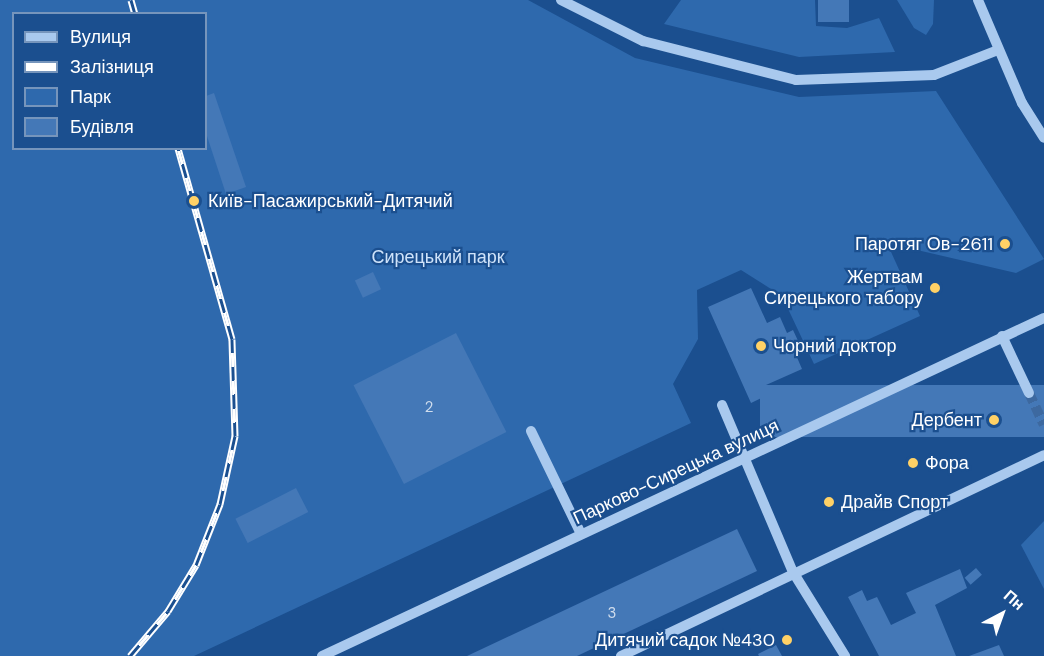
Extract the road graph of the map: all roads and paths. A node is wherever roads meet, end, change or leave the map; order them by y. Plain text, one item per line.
1 (561, 0) edge
2 (978, 0) edge
3 (998, 50) junction
4 (1044, 138) edge
5 (1044, 318) edge
6 (1002, 336) junction
7 (1029, 393) tunnel mouth
8 (722, 405) dead end
9 (531, 431) dead end
10 (1044, 455) edge
11 (744, 458) junction
12 (581, 534) junction
13 (793, 572) junction
14 (330, 654) edge
15 (621, 656) edge
16 (845, 656) edge

1 - 3 street
2 - 3 street
3 - 4 street
5 - 6 street, Парково-Сирецька вулиця
6 - 7 street
6 - 11 street, Парково-Сирецька вулиця
8 - 11 street
9 - 12 street
10 - 13 street
11 - 12 street, Парково-Сирецька вулиця
11 - 13 street
12 - 14 street, Парково-Сирецька вулиця
13 - 15 street
13 - 16 street

